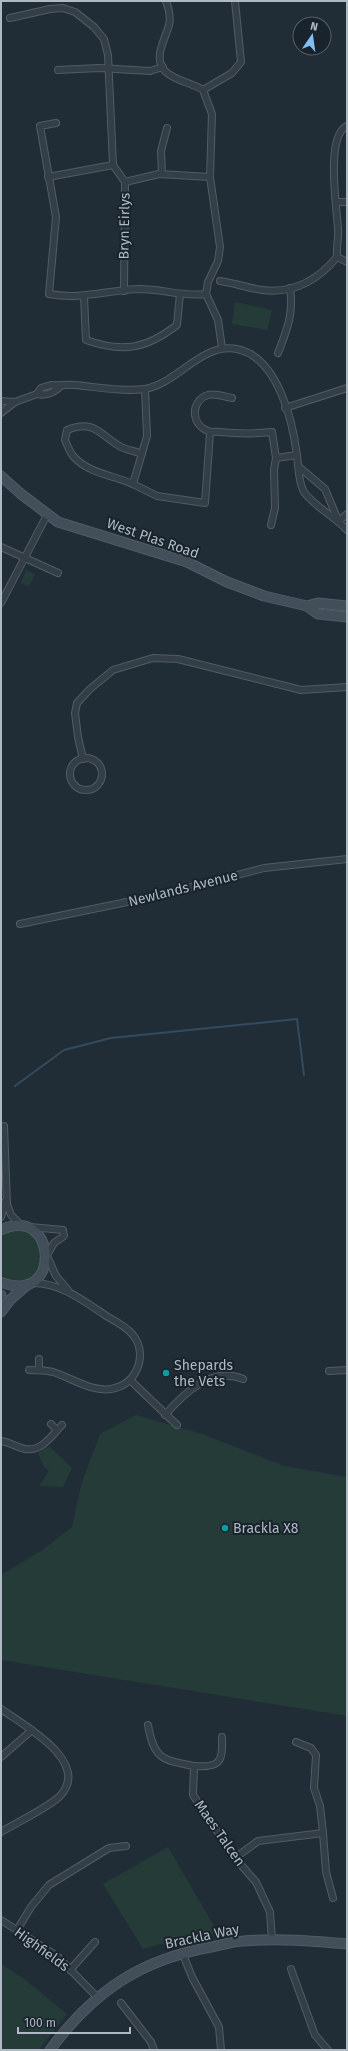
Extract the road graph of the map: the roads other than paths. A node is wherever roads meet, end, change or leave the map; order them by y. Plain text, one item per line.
1 (166, 1) edge
2 (235, 1) edge
3 (10, 18) dead end
4 (163, 67) junction
5 (108, 68) junction
6 (58, 70) dead end
7 (203, 90) junction
8 (56, 123) dead end
9 (347, 126) edge
10 (167, 128) dead end
11 (113, 165) junction
12 (162, 174) junction
13 (48, 177) junction
14 (210, 177) junction
15 (125, 182) junction
16 (336, 202) junction
17 (347, 202) edge
18 (337, 257) junction
19 (347, 262) edge
20 (220, 281) dead end
21 (290, 288) junction
22 (124, 291) junction
23 (180, 294) junction
24 (206, 294) junction
25 (84, 296) junction
26 (222, 348) junction
27 (278, 353) dead end
28 (347, 388) edge
29 (145, 389) junction
30 (232, 398) dead end
31 (1, 401) edge
32 (15, 402) junction
33 (285, 408) junction
34 (1, 413) edge
35 (210, 432) junction
36 (142, 454) junction
37 (297, 456) junction
38 (276, 458) junction
39 (298, 466) junction
40 (1, 476) edge
41 (133, 484) junction
42 (347, 514) edge
43 (47, 515) junction
44 (339, 521) junction
45 (271, 525) dead end
46 (347, 530) edge
47 (1, 547) edge
48 (25, 558) junction
49 (58, 573) dead end
50 (1, 602) edge
51 (308, 606) junction
52 (347, 606) edge
53 (347, 617) edge
54 (347, 687) edge
55 (83, 759) junction
56 (347, 858) edge
57 (20, 924) dead end
58 (12, 1125) dead end
59 (2, 1126) edge
60 (6, 1198) junction
61 (1, 1218) edge
62 (24, 1226) junction
63 (1, 1230) edge
64 (47, 1255) junction
65 (1, 1282) edge
66 (29, 1284) junction
67 (72, 1294) junction
68 (1, 1312) edge
69 (39, 1359) dead end
70 (29, 1370) dead end
71 (39, 1370) junction
72 (347, 1370) edge
73 (329, 1371) dead end
74 (243, 1379) dead end
75 (130, 1380) junction
76 (165, 1415) junction
77 (51, 1424) dead end
78 (62, 1424) dead end
79 (177, 1425) dead end
80 (57, 1430) junction
81 (1, 1441) edge
82 (1, 1709) edge
83 (148, 1725) dead end
84 (32, 1730) junction
85 (222, 1737) dead end
86 (296, 1742) dead end
87 (1, 1757) edge
88 (194, 1766) junction
89 (1, 1832) edge
90 (323, 1833) junction
91 (126, 1846) dead end
92 (235, 1858) junction
93 (333, 1898) dead end
94 (1, 1920) edge
95 (17, 1930) junction
96 (272, 1940) junction
97 (96, 1942) dead end
98 (347, 1944) edge
99 (182, 1952) junction
100 (291, 1969) dead end
101 (70, 1970) junction
102 (97, 1997) junction
103 (120, 2003) dead end
104 (50, 2050) edge
105 (154, 2050) edge
106 (221, 2050) edge
107 (328, 2050) edge

1 - 4 street
2 - 7 street
3 - 5 street
4 - 5 street
4 - 7 street
5 - 6 street
5 - 11 street
7 - 14 street
8 - 13 street
9 - 16 street
10 - 12 street
11 - 13 street
11 - 15 street, Bryn Eirlys
12 - 14 street
12 - 15 street
13 - 25 street
14 - 24 street
15 - 22 street, Bryn Eirlys
16 - 17 street
16 - 18 street
18 - 19 street
18 - 21 street
20 - 21 street
21 - 27 street
22 - 23 street
22 - 25 street
23 - 24 street
23 - 25 street
24 - 26 street
26 - 29 street
26 - 33 street
28 - 33 street
29 - 32 street
29 - 36 street
30 - 35 street
31 - 32 street
32 - 34 street
33 - 37 street
35 - 38 street
35 - 41 street
36 - 41 street
36 - 41 street
37 - 38 street
37 - 39 street
38 - 45 street
39 - 44 street
39 - 44 street
40 - 43 street, West Plas Road
42 - 44 street
43 - 48 street
43 - 51 street, West Plas Road
44 - 46 street
47 - 48 street
48 - 49 street
48 - 50 street
51 - 52 street, West Plas Road
51 - 53 street, West Plas Road
54 - 55 street
55 - 55 street
56 - 57 street, Newlands Avenue
58 - 59 street
59 - 60 street
60 - 61 street
60 - 62 street
62 - 63 street
62 - 64 street
62 - 64 street
64 - 66 street
64 - 67 street
65 - 66 street
66 - 67 street
66 - 68 street
67 - 75 street
69 - 71 street
70 - 71 street
71 - 75 street
72 - 73 street
74 - 76 street
75 - 76 street
76 - 79 street
77 - 80 street
78 - 80 street
80 - 81 street
82 - 84 street
83 - 88 street
84 - 87 street
84 - 89 street
85 - 88 street
86 - 90 street
88 - 92 street, Maes Talcen
90 - 92 street
90 - 93 street
91 - 95 street
92 - 96 street, Maes Talcen
94 - 95 street, Highfields
95 - 101 street, Highfields
96 - 98 street, Brackla Way
96 - 99 street, Brackla Way
97 - 101 street
99 - 102 street, Brackla Way
99 - 106 street
100 - 107 street
101 - 102 street, Highfields
102 - 104 street, Brackla Way
103 - 105 street

